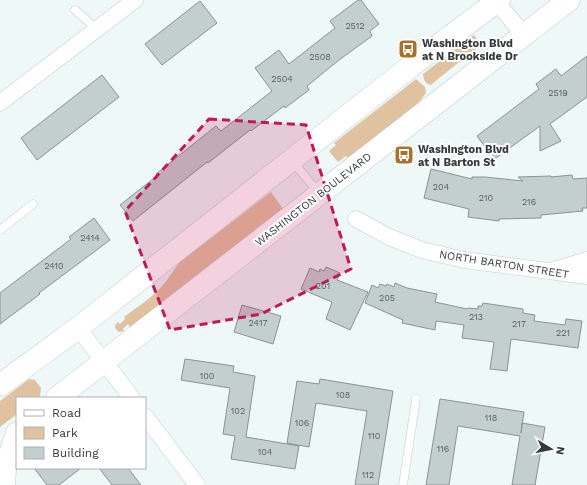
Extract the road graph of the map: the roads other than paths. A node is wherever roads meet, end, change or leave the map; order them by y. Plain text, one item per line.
1 (135, 0) edge
2 (497, 0) edge
3 (569, 0) edge
4 (75, 10) dead end
5 (97, 29) junction
6 (524, 35) junction
7 (0, 103) edge
8 (291, 160) junction
9 (319, 194) junction
10 (33, 204) dead end
11 (356, 219) dead end
12 (0, 230) edge
13 (587, 260) edge
14 (551, 271) junction
15 (587, 276) edge
16 (78, 328) junction
17 (103, 361) junction
18 (0, 385) edge
19 (58, 397) edge
20 (131, 397) edge
21 (416, 399) dead end
22 (146, 417) edge
23 (16, 431) edge
24 (16, 436) edge
25 (0, 442) edge
26 (4, 485) edge
27 (197, 485) edge
28 (403, 485) edge

1 - 5 street
2 - 6 street
2 - 8 main road
3 - 6 main road, WASHINGTON BOULEVARD
4 - 5 lane
5 - 7 street
6 - 9 main road, WASHINGTON BOULEVARD
8 - 9 lane
8 - 16 main road
9 - 17 main road, WASHINGTON BOULEVARD
10 - 12 lane
11 - 14 street, NORTH BARTON STREET
13 - 14 street
14 - 15 street, NORTH BARTON STREET
16 - 17 street
16 - 18 main road
17 - 19 main road, WASHINGTON BOULEVARD
17 - 20 street
21 - 28 lane
22 - 27 street
23 - 25 main road
24 - 26 main road

